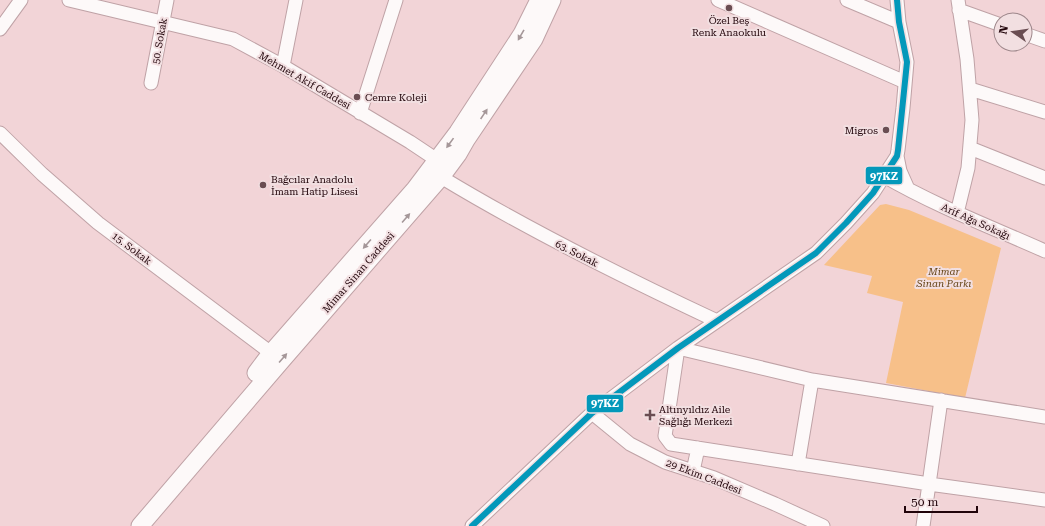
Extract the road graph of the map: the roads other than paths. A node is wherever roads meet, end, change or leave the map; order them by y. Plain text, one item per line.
1 (21, 0) edge
2 (69, 0) edge
3 (167, 0) edge
4 (296, 0) edge
5 (396, 0) edge
6 (539, 0) edge
7 (552, 0) edge
8 (718, 0) edge
9 (847, 0) edge
10 (896, 0) edge
11 (958, 5) edge
12 (993, 21) edge
13 (162, 22) junction
14 (899, 22) junction
15 (0, 29) edge
16 (1033, 37) edge
17 (1045, 42) edge
18 (283, 66) junction
19 (905, 82) junction
20 (151, 83) dead end
21 (970, 89) junction
22 (360, 112) junction
23 (1045, 112) edge
24 (0, 133) edge
25 (970, 148) junction
26 (896, 156) junction
27 (438, 160) junction
28 (884, 176) junction
29 (441, 177) junction
30 (1045, 178) edge
31 (908, 190) junction
32 (873, 193) junction
33 (957, 213) junction
34 (1045, 251) edge
35 (717, 321) junction
36 (678, 348) junction
37 (271, 353) junction
38 (812, 380) junction
39 (942, 400) junction
40 (592, 413) junction
41 (1045, 417) edge
42 (698, 448) junction
43 (798, 464) junction
44 (693, 471) junction
45 (930, 484) junction
46 (1045, 500) edge
47 (127, 526) edge
48 (140, 526) edge
49 (472, 526) edge
50 (823, 526) edge
51 (923, 526) edge

1 - 15 street
2 - 13 street, Mehmet Akif Caddesi
3 - 13 street, 50. Sokak
4 - 18 street
5 - 22 street
6 -> 27 main road, Mimar Sinan Caddesi
29 -> 7 main road, Mimar Sinan Caddesi
8 - 19 street
9 - 14 street
10 - 14 street
11 - 12 street
11 - 21 street
13 - 18 street, Mehmet Akif Caddesi
13 - 20 street, 50. Sokak
14 - 19 street
16 - 17 street
18 - 22 street, Mehmet Akif Caddesi
19 - 26 street
21 - 23 street
21 - 25 street
22 - 27 street, Mehmet Akif Caddesi
24 - 37 street, 15. Sokak
25 - 30 street
25 - 33 street
26 - 28 street
26 - 31 street
27 - 29 street
27 -> 37 main road, Mimar Sinan Caddesi
28 - 31 street, Arif Ağa Sokağı
28 - 32 street
29 - 35 street, 63. Sokak
48 -> 29 main road, Mimar Sinan Caddesi
31 - 32 street
31 - 33 street, Arif Ağa Sokağı
32 - 35 street
33 - 34 street, Arif Ağa Sokağı
35 - 36 street
36 - 38 street
36 - 40 street
36 - 42 street
37 - 47 main road, Mimar Sinan Caddesi
38 - 39 street
38 - 43 street
39 - 41 street
39 - 45 street
40 - 44 street, 29 Ekim Caddesi
40 - 49 street
42 - 43 street
42 - 44 street
43 - 45 street
44 - 50 street, 29 Ekim Caddesi
45 - 46 street
45 - 51 street

